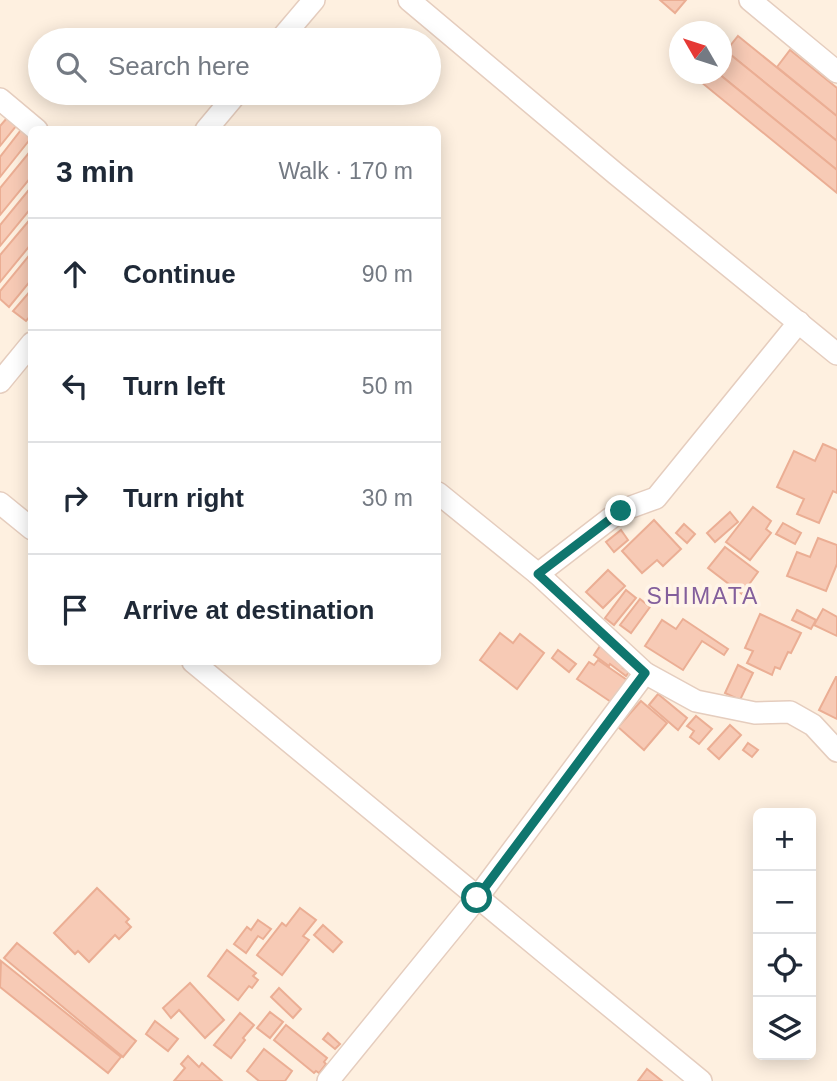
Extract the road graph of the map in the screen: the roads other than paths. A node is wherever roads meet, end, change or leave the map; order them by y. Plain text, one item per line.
1 (314, 0) edge
2 (409, 0) edge
3 (750, 0) edge
4 (290, 28) edge
5 (837, 72) edge
6 (0, 99) edge
7 (227, 105) edge
8 (32, 126) edge
9 (209, 126) edge
10 (799, 322) junction
11 (28, 348) edge
12 (837, 354) edge
13 (0, 382) edge
14 (441, 495) edge
15 (0, 503) edge
16 (28, 526) edge
17 (538, 574) junction
18 (196, 665) edge
19 (645, 673) junction
20 (837, 751) edge
21 (477, 898) junction
22 (328, 1081) edge
23 (701, 1081) edge

1 - 4 street
2 - 10 street
3 - 5 street
6 - 8 street
7 - 9 street
10 - 12 street
10 - 17 street
11 - 13 street
14 - 17 street
15 - 16 street
17 - 19 street
18 - 21 street
19 - 20 street
19 - 21 street
21 - 22 street
21 - 23 street

